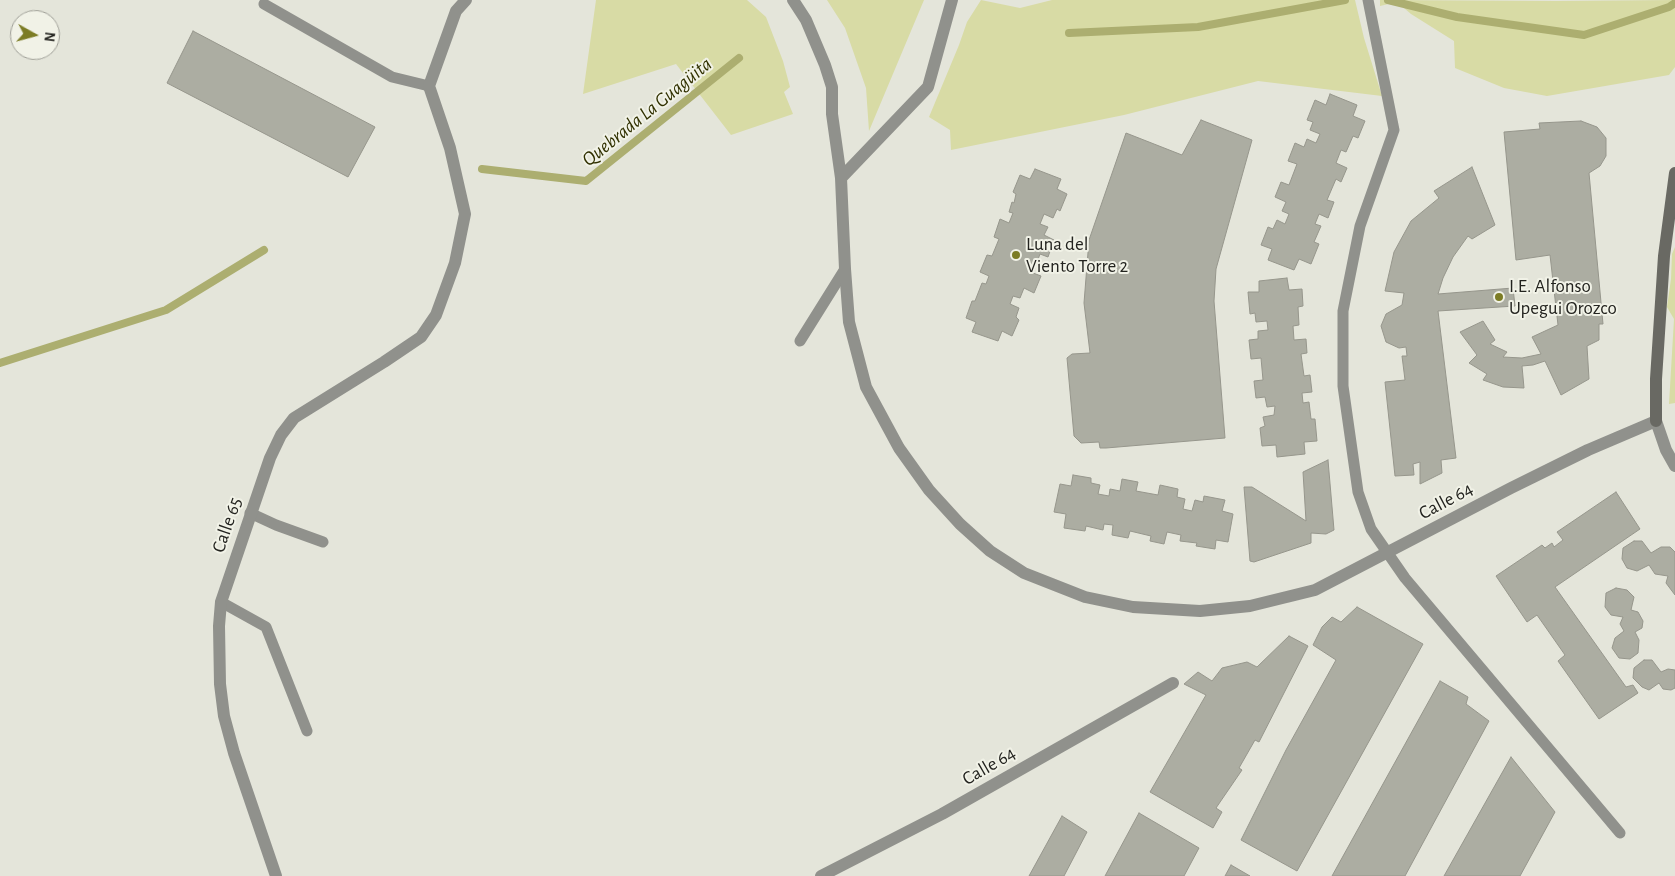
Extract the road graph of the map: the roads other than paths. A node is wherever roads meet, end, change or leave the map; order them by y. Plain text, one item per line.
1 (466, 0) edge
2 (793, 0) edge
3 (952, 0) edge
4 (1368, 0) edge
5 (264, 4) dead end
6 (429, 86) junction
7 (1675, 173) edge
8 (841, 178) junction
9 (845, 269) junction
10 (800, 341) dead end
11 (1656, 421) junction
12 (1675, 466) edge
13 (250, 513) junction
14 (323, 542) dead end
15 (1388, 553) junction
16 (221, 602) junction
17 (1173, 683) dead end
18 (307, 731) dead end
19 (1620, 833) dead end
20 (276, 876) edge
21 (821, 876) edge

1 - 6 street
2 - 8 street, Calle 64
3 - 8 street
4 - 15 lane
5 - 6 lane
6 - 13 street, Calle 65
7 - 11 street
8 - 9 street, Calle 64
9 - 10 lane
9 - 15 street, Calle 64
11 - 12 street
11 - 15 street, Calle 64
13 - 14 lane
13 - 16 street, Calle 65
15 - 19 lane
16 - 18 lane
16 - 20 street, Calle 65
17 - 21 street, Calle 64

